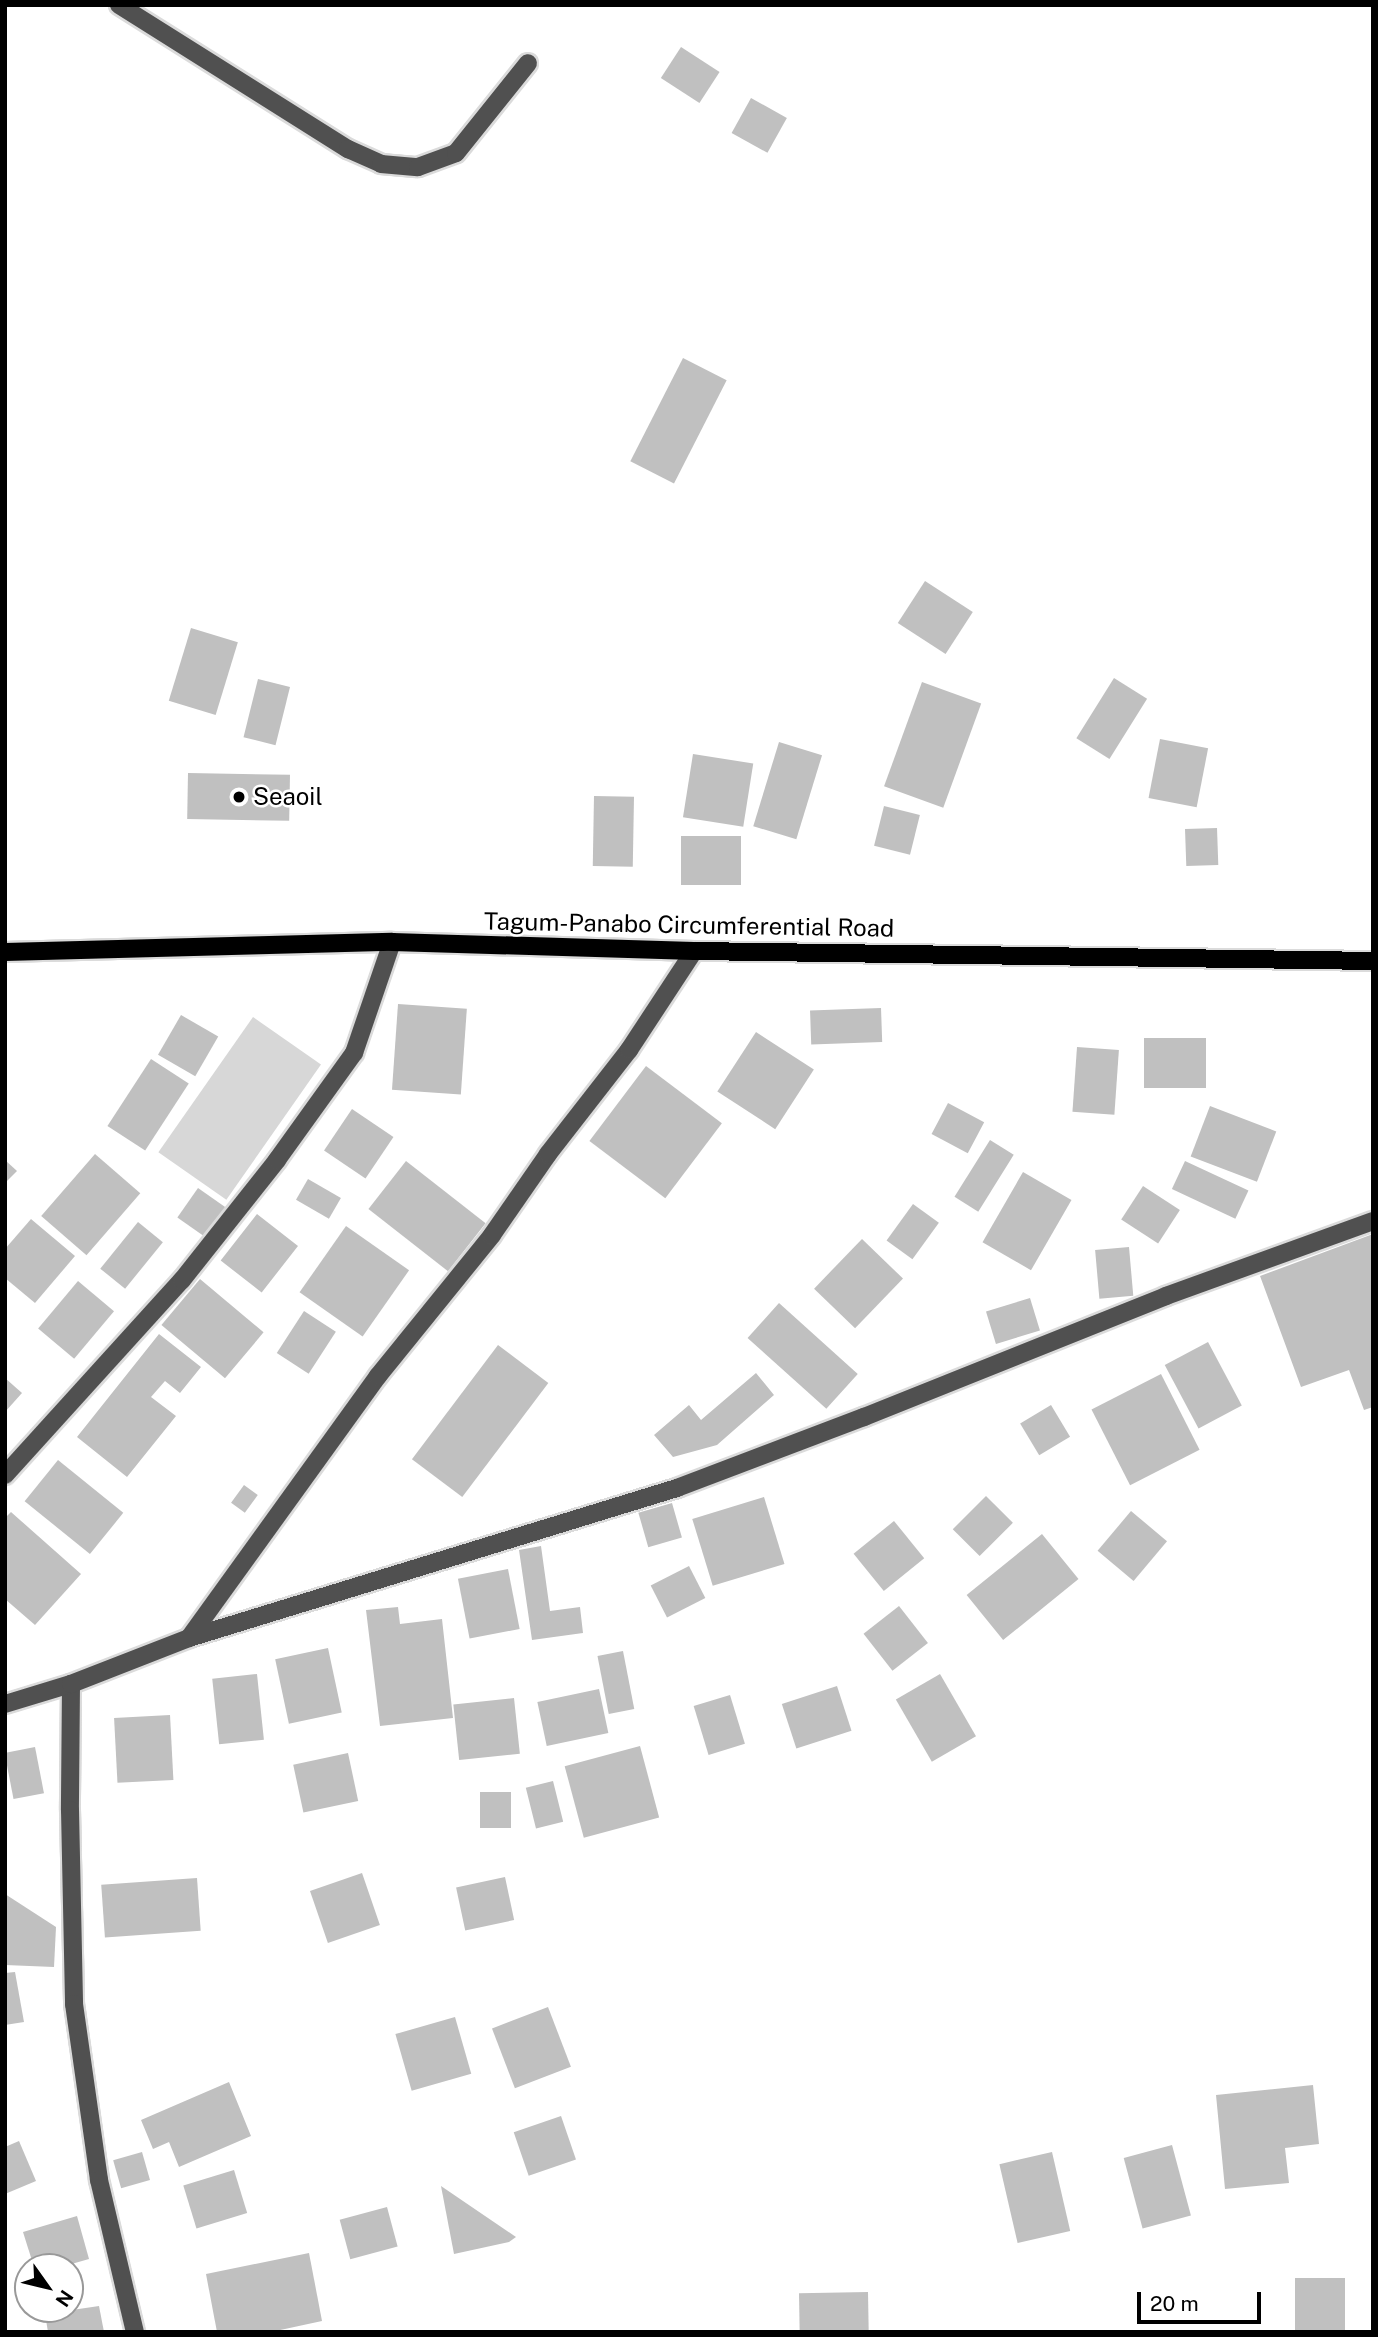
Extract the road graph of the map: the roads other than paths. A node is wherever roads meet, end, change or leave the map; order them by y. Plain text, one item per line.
1 (119, 5) edge
2 (528, 63) dead end
3 (392, 942) junction
4 (694, 951) junction
5 (5, 952) edge
6 (1373, 961) edge
7 (1373, 1221) edge
8 (5, 1475) edge
9 (190, 1638) junction
10 (71, 1684) junction
11 (5, 1704) edge
12 (135, 2332) edge

1 - 2 street
3 - 4 main road, Tagum-Panabo Circumferential Road
3 - 5 main road, Tagum-Panabo Circumferential Road
3 - 8 street
4 - 6 main road, Tagum-Panabo Circumferential Road
4 - 9 street
7 - 9 street
9 - 10 street
10 - 11 street
10 - 12 street

